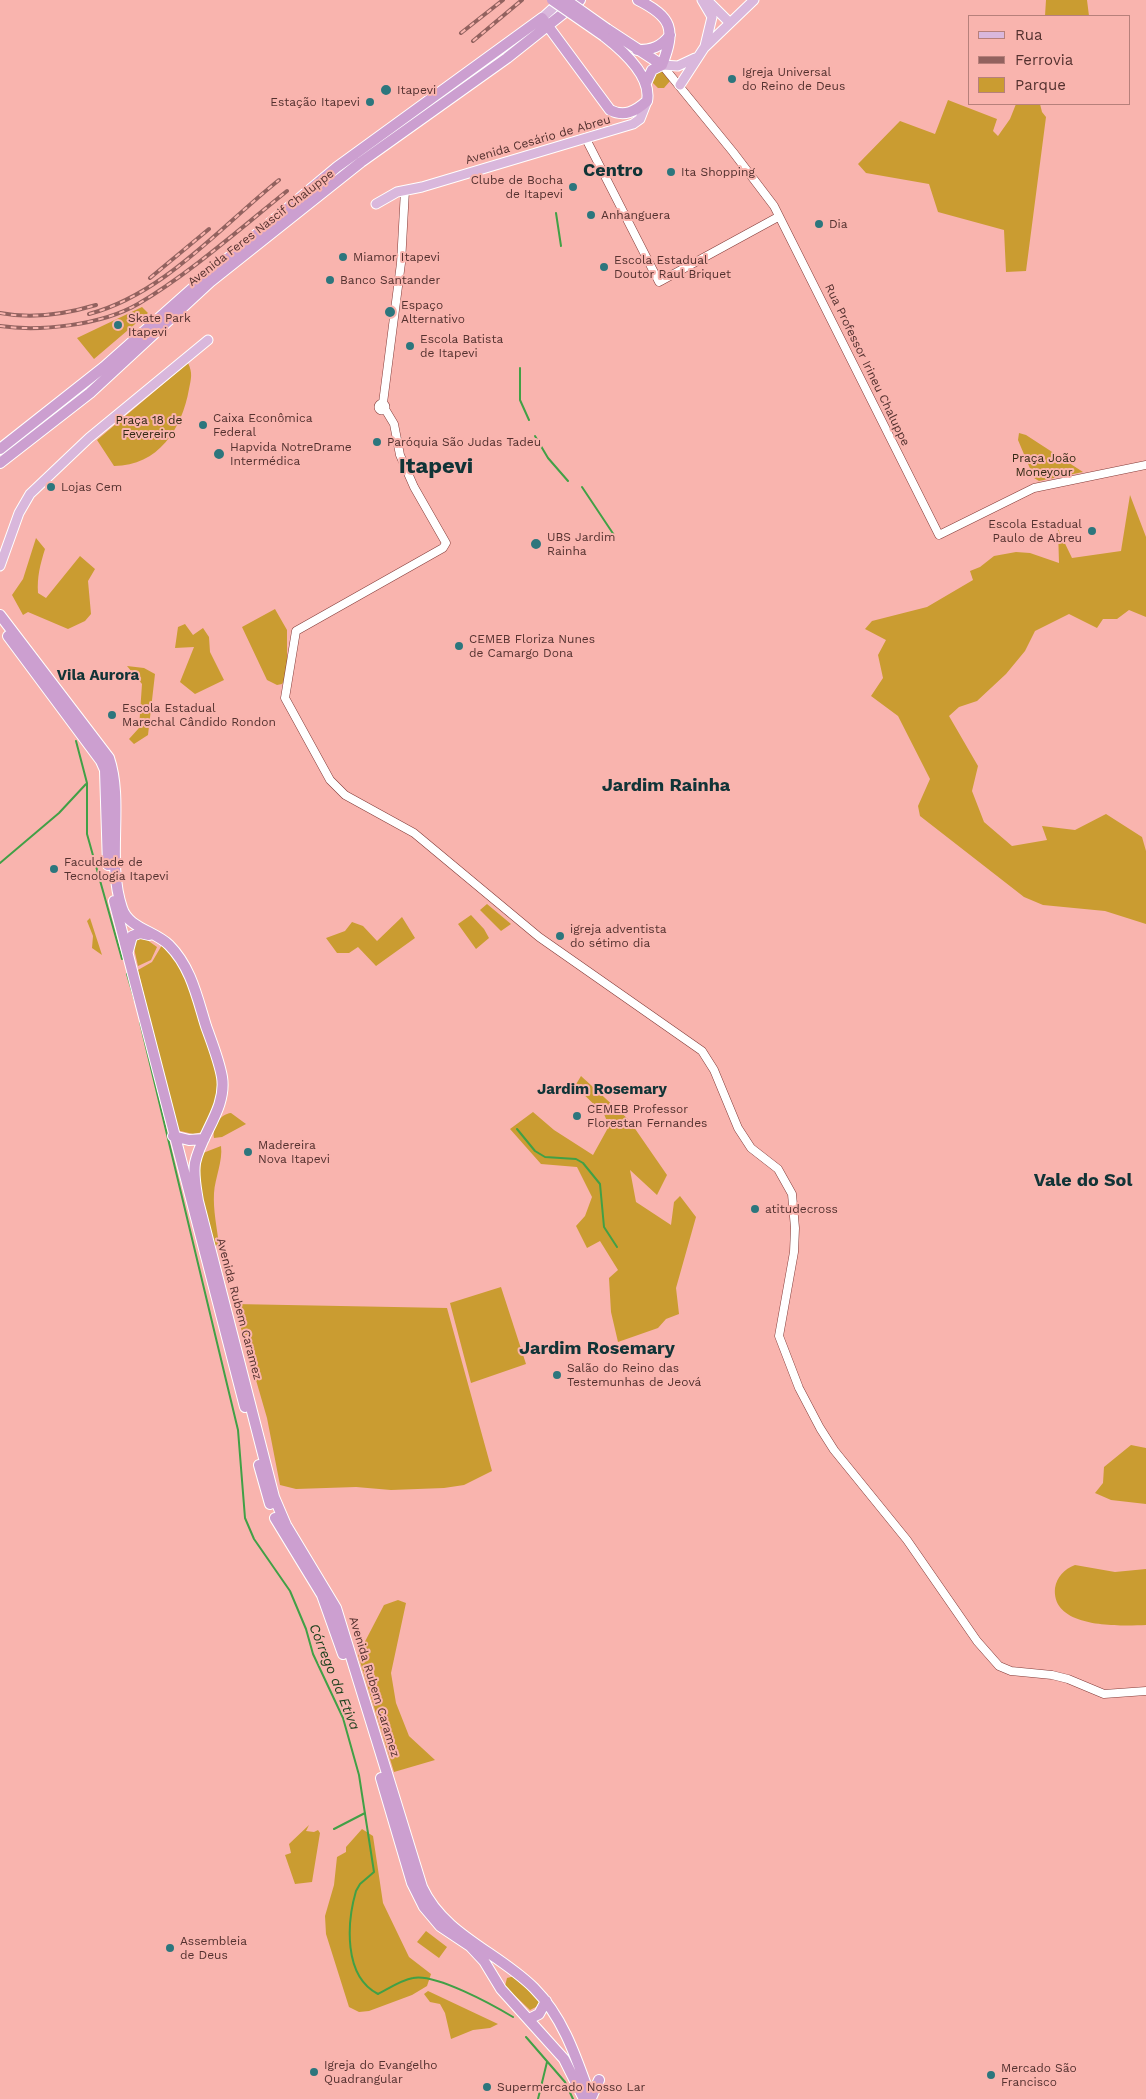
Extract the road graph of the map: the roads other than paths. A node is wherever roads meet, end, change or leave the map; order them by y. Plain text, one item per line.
1 (552, 0) edge
2 (562, 0) edge
3 (575, 0) edge
4 (638, 0) edge
5 (702, 0) edge
6 (706, 0) edge
7 (754, 0) edge
8 (545, 21) junction
9 (729, 22) junction
10 (605, 32) junction
11 (670, 35) junction
12 (704, 48) junction
13 (636, 50) junction
14 (698, 57) junction
15 (662, 65) junction
16 (646, 83) junction
17 (680, 85) junction
18 (647, 101) junction
19 (586, 139) junction
20 (405, 190) junction
21 (376, 204) dead end
22 (778, 217) junction
23 (208, 340) dead end
24 (0, 449) edge
25 (0, 463) edge
26 (1144, 464) edge
27 (0, 566) edge
28 (0, 615) edge
29 (0, 625) edge
30 (160, 938) junction
31 (128, 955) junction
32 (173, 1136) junction
33 (204, 1139) junction
34 (1146, 1690) edge
35 (518, 1973) junction
36 (501, 1989) junction
37 (546, 2001) junction
38 (529, 2019) junction
39 (564, 2059) junction
40 (584, 2079) junction
41 (599, 2080) dead end
42 (589, 2099) edge

1 - 10 highway, bridge
2 - 8 main road
3 - 8 highway
3 - 10 highway, bridge
4 - 11 highway
5 - 12 main road
6 - 9 main road
7 - 9 main road
8 - 18 highway
8 - 24 highway, Avenida Feres Nascif Chaluppe
8 - 25 highway, Avenida Feres Nascif Chaluppe
9 - 12 main road
10 - 13 highway
10 - 16 highway
11 - 13 highway
11 - 15 highway
12 - 14 main road
13 - 15 highway
14 - 15 main road
14 - 17 main road
15 - 16 highway
15 - 17 street, Rua Professor Irineu Chaluppe
16 - 18 highway
17 - 22 street, Rua Professor Irineu Chaluppe
18 - 19 main road, Avenida Cesário de Abreu
19 - 20 main road, Avenida Cesário de Abreu
19 - 22 street
20 - 21 main road, Avenida Cesário de Abreu
20 - 34 street
22 - 26 street, Rua Professor Irineu Chaluppe
23 - 27 main road
28 - 30 highway, Avenida Rubem Caramez
29 - 31 highway, Avenida Rubem Caramez
30 - 31 highway
30 - 33 highway, Avenida Rubem Caramez
31 - 32 highway, Avenida Rubem Caramez
32 - 33 highway
32 - 36 highway, Avenida Rubem Caramez
33 - 35 highway, Avenida Rubem Caramez
35 - 36 highway
35 - 37 highway, Avenida Rubem Caramez
36 - 38 highway, Avenida Rubem Caramez
37 - 38 highway
37 - 40 highway, Avenida Rubem Caramez
38 - 39 highway, Avenida Rubem Caramez
39 - 40 highway
39 - 42 highway
40 - 42 highway, Avenida Rubem Caramez
41 - 42 highway

